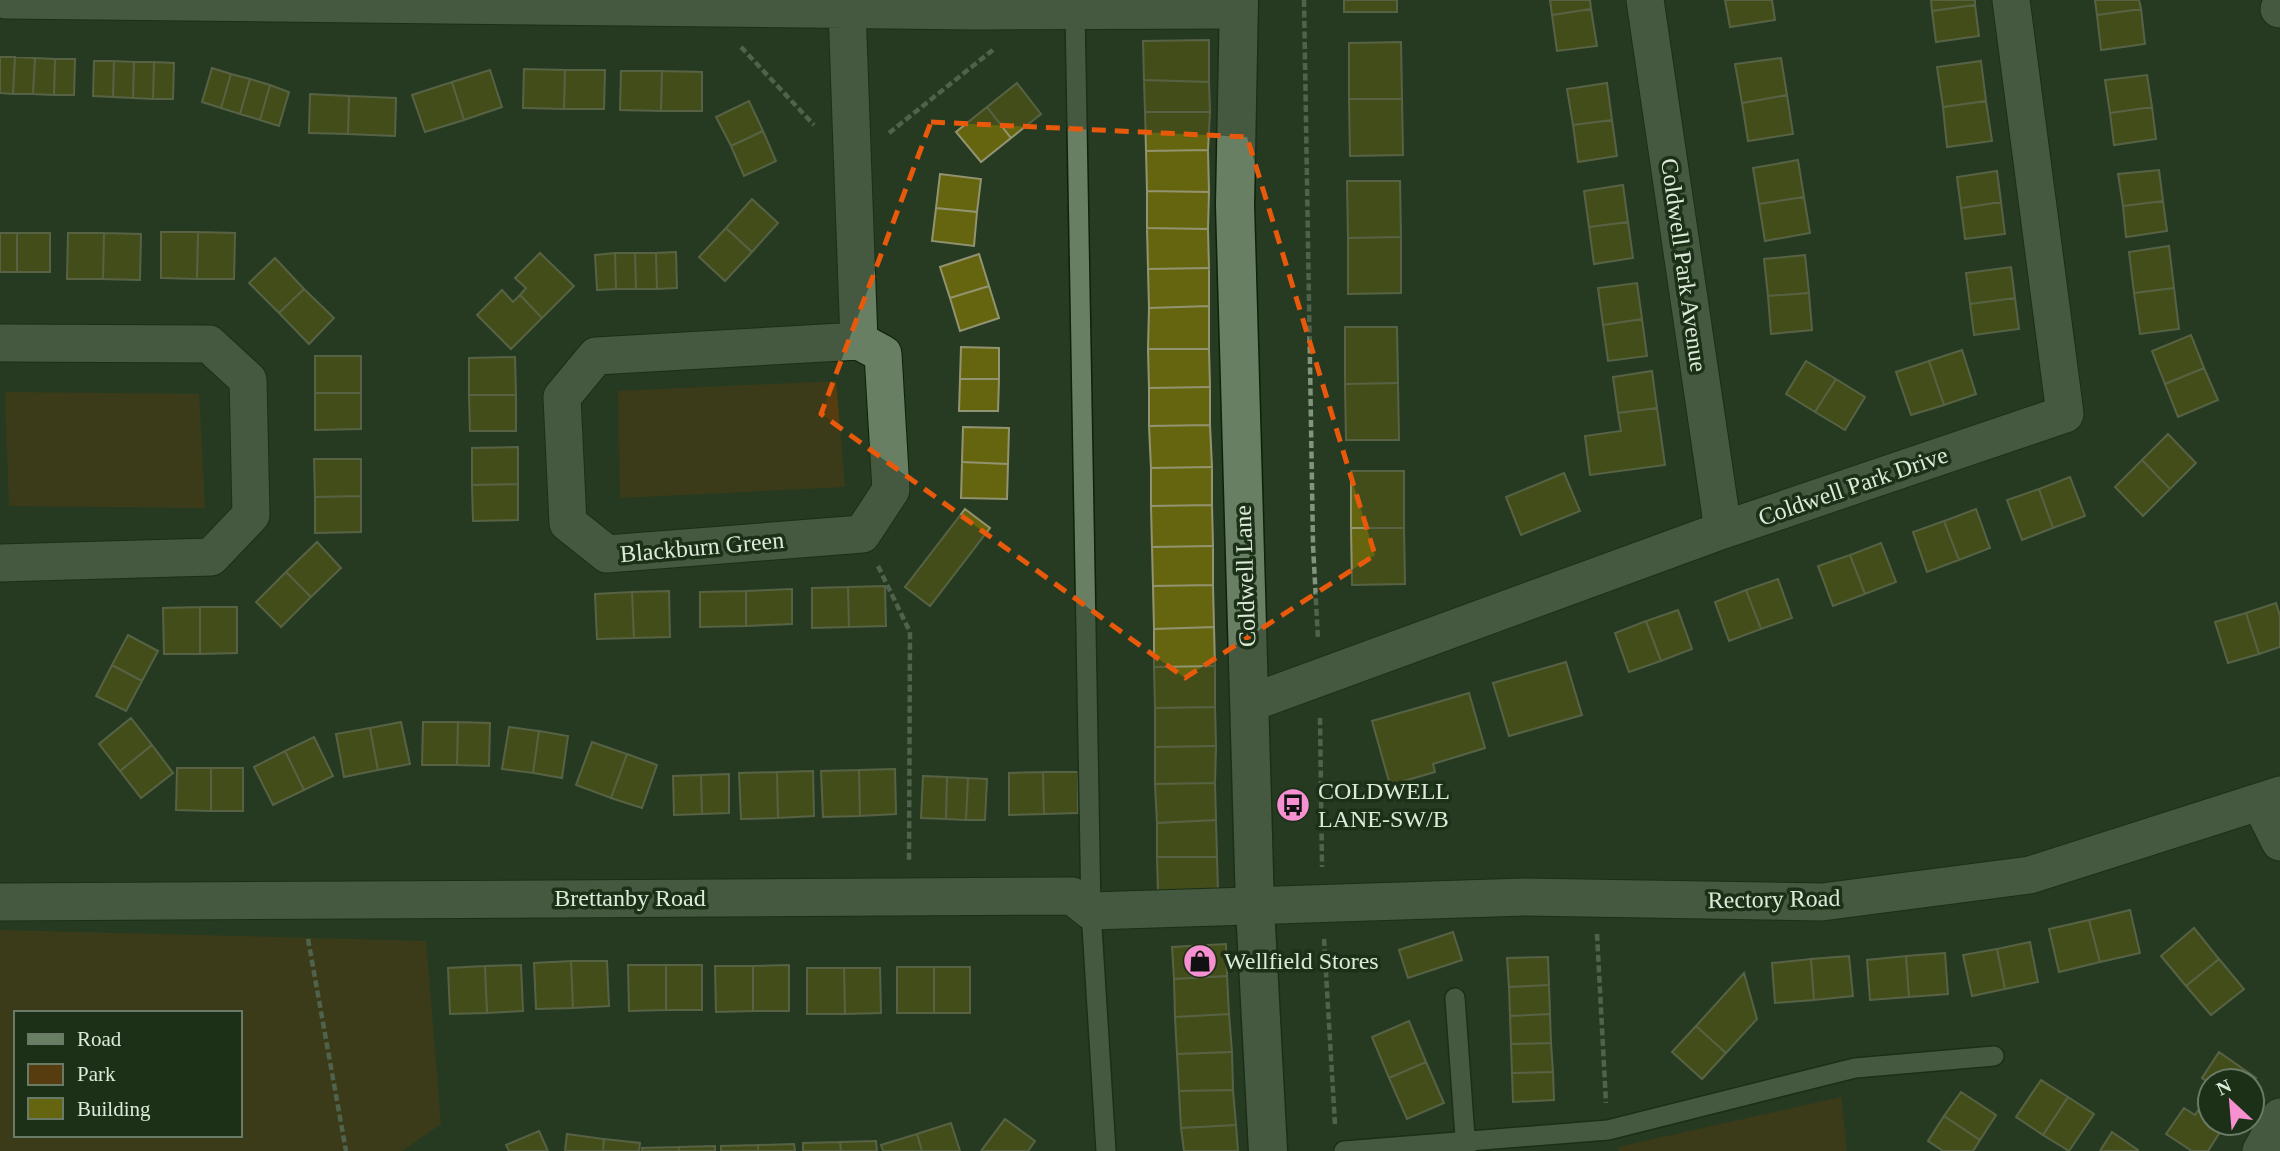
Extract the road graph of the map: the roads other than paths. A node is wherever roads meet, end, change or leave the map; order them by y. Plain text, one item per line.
1 (6, 0) edge
2 (1645, 0) edge
3 (2011, 0) edge
4 (975, 5) edge
5 (1239, 5) edge
6 (835, 6) edge
7 (1098, 8) edge
8 (859, 341) junction
9 (0, 343) edge
10 (1723, 530) junction
11 (0, 562) edge
12 (1250, 703) junction
13 (2270, 798) edge
14 (2280, 842) edge
15 (0, 902) edge
16 (1255, 907) junction
17 (1091, 911) junction
18 (1455, 998) dead end
19 (1994, 1056) dead end
20 (2280, 1117) edge
21 (1340, 1144) edge
22 (1466, 1146) edge
23 (1106, 1151) edge
24 (1268, 1151) edge
25 (2261, 1151) edge

1 - 6 street
2 - 10 street, Coldwell Park Avenue
3 - 10 street, Coldwell Park Drive
4 - 6 street
4 - 7 street
5 - 7 street
5 - 12 street, Coldwell Lane
6 - 8 street
7 - 17 lane
8 - 8 street, Blackburn Green
9 - 11 street
10 - 12 street, Coldwell Park Drive
12 - 16 street, Coldwell Lane
13 - 14 street
13 - 16 street, Rectory Road
15 - 17 street, Brettanby Road
16 - 17 street, Brettanby Road
16 - 24 street, Coldwell Lane
17 - 23 lane
18 - 22 lane
19 - 22 lane
20 - 25 street
21 - 22 lane

